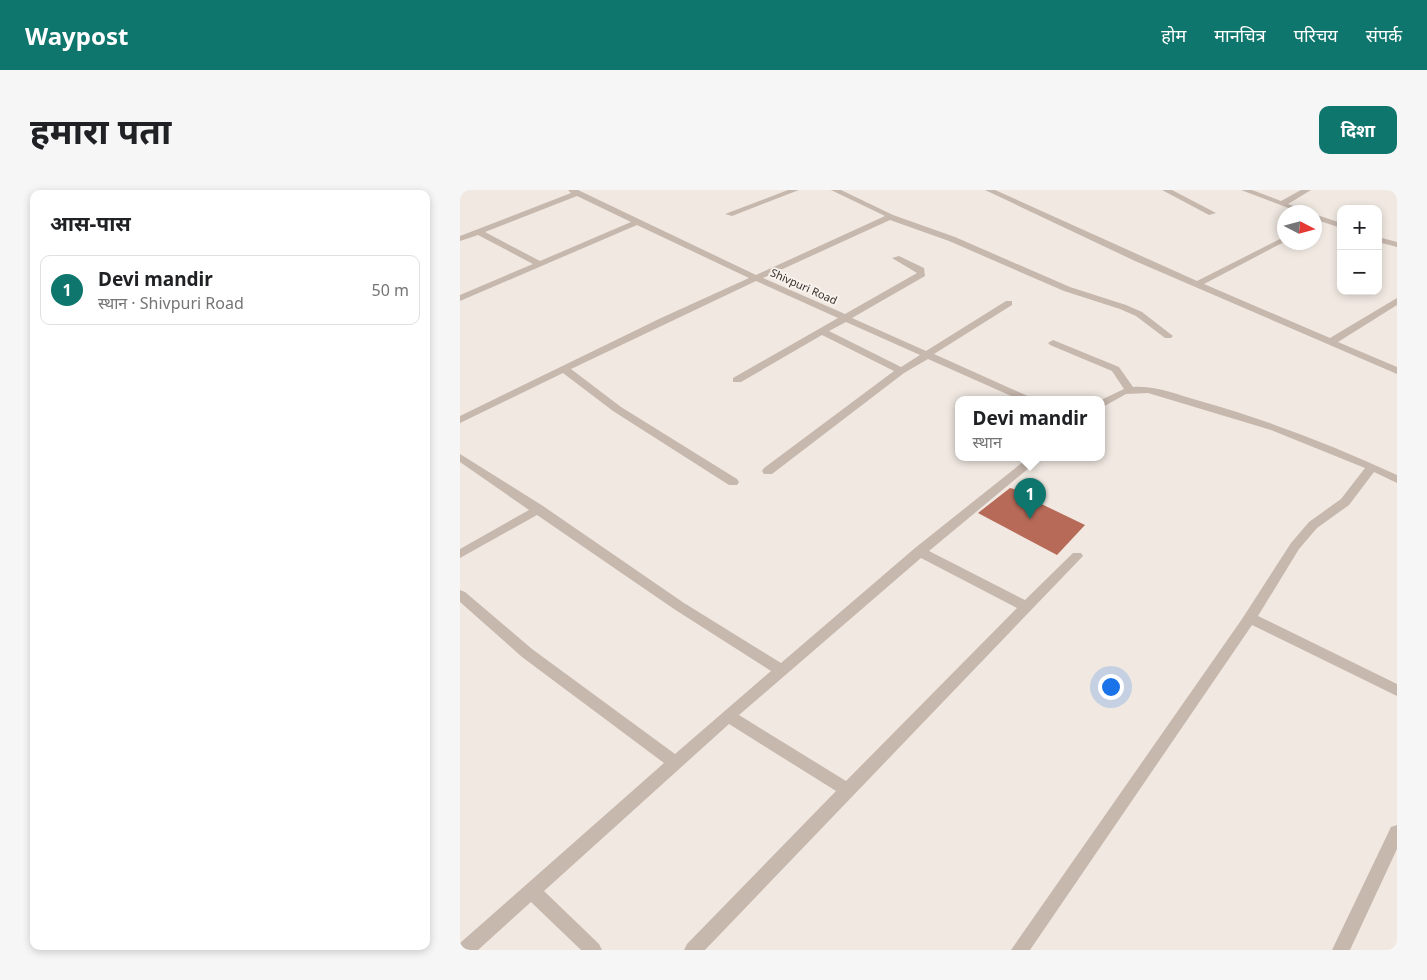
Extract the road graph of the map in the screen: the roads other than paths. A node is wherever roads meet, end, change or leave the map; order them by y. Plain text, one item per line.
1 (795, 190) edge
2 (835, 190) edge
3 (989, 190) edge
4 (1166, 190) edge
5 (1245, 190) edge
6 (1307, 190) edge
7 (574, 191) edge
8 (1282, 204) junction
9 (1285, 205) edge
10 (1212, 213) dead end
11 (730, 214) dead end
12 (890, 217) junction
13 (1323, 219) edge
14 (637, 222) junction
15 (1337, 224) edge
16 (478, 232) junction
17 (460, 239) edge
18 (1382, 240) edge
19 (1277, 243) edge
20 (1397, 245) edge
21 (896, 258) dead end
22 (538, 263) junction
23 (756, 277) junction
24 (1198, 284) junction
25 (460, 298) edge
26 (1397, 301) edge
27 (1009, 304) dead end
28 (846, 317) junction
29 (821, 331) junction
30 (1168, 336) dead end
31 (1331, 342) junction
32 (1053, 343) dead end
33 (927, 354) junction
34 (564, 369) junction
35 (901, 371) junction
36 (1397, 371) edge
37 (737, 380) dead end
38 (1129, 388) junction
39 (1019, 396) edge
40 (1105, 402) edge
41 (460, 420) edge
42 (460, 457) edge
43 (1031, 461) edge
44 (1372, 467) junction
45 (768, 471) dead end
46 (1397, 479) edge
47 (733, 482) dead end
48 (539, 509) junction
49 (919, 552) junction
50 (460, 554) edge
51 (1077, 556) dead end
52 (460, 595) edge
53 (1026, 607) junction
54 (1250, 618) junction
55 (780, 669) junction
56 (1397, 690) edge
57 (728, 716) junction
58 (675, 763) junction
59 (847, 790) junction
60 (1397, 832) edge
61 (532, 892) junction
62 (465, 950) edge
63 (593, 950) edge
64 (693, 950) edge
65 (1020, 950) edge
66 (1341, 950) edge

1 - 11 street
2 - 12 street
3 - 24 street
4 - 10 street
5 - 8 street
6 - 8 street
7 - 14 street, Shivpuri Road
7 - 16 street
8 - 9 street
12 - 23 street
12 - 30 street
13 - 15 street
14 - 22 street
14 - 23 street, Shivpuri Road
16 - 17 street
16 - 22 street
18 - 20 street
19 - 24 street
21 - 28 street
22 - 25 street
23 - 28 street, Shivpuri Road
23 - 34 street
24 - 31 street
26 - 31 street
27 - 33 street
28 - 29 street
28 - 33 street, Shivpuri Road
29 - 35 street
29 - 37 street
31 - 36 street
32 - 38 street
33 - 35 street
33 - 39 street, Shivpuri Road
34 - 41 street
34 - 47 street
35 - 45 street
38 - 40 street
38 - 44 street
42 - 48 street
43 - 49 street
44 - 46 street
44 - 54 street
48 - 50 street
48 - 55 street
49 - 53 street
49 - 55 street
51 - 53 street
52 - 58 street
53 - 59 street
54 - 56 street
54 - 65 street
55 - 57 street
57 - 58 street
57 - 59 street
58 - 61 street
59 - 64 street
60 - 66 street
61 - 62 street
61 - 63 street

